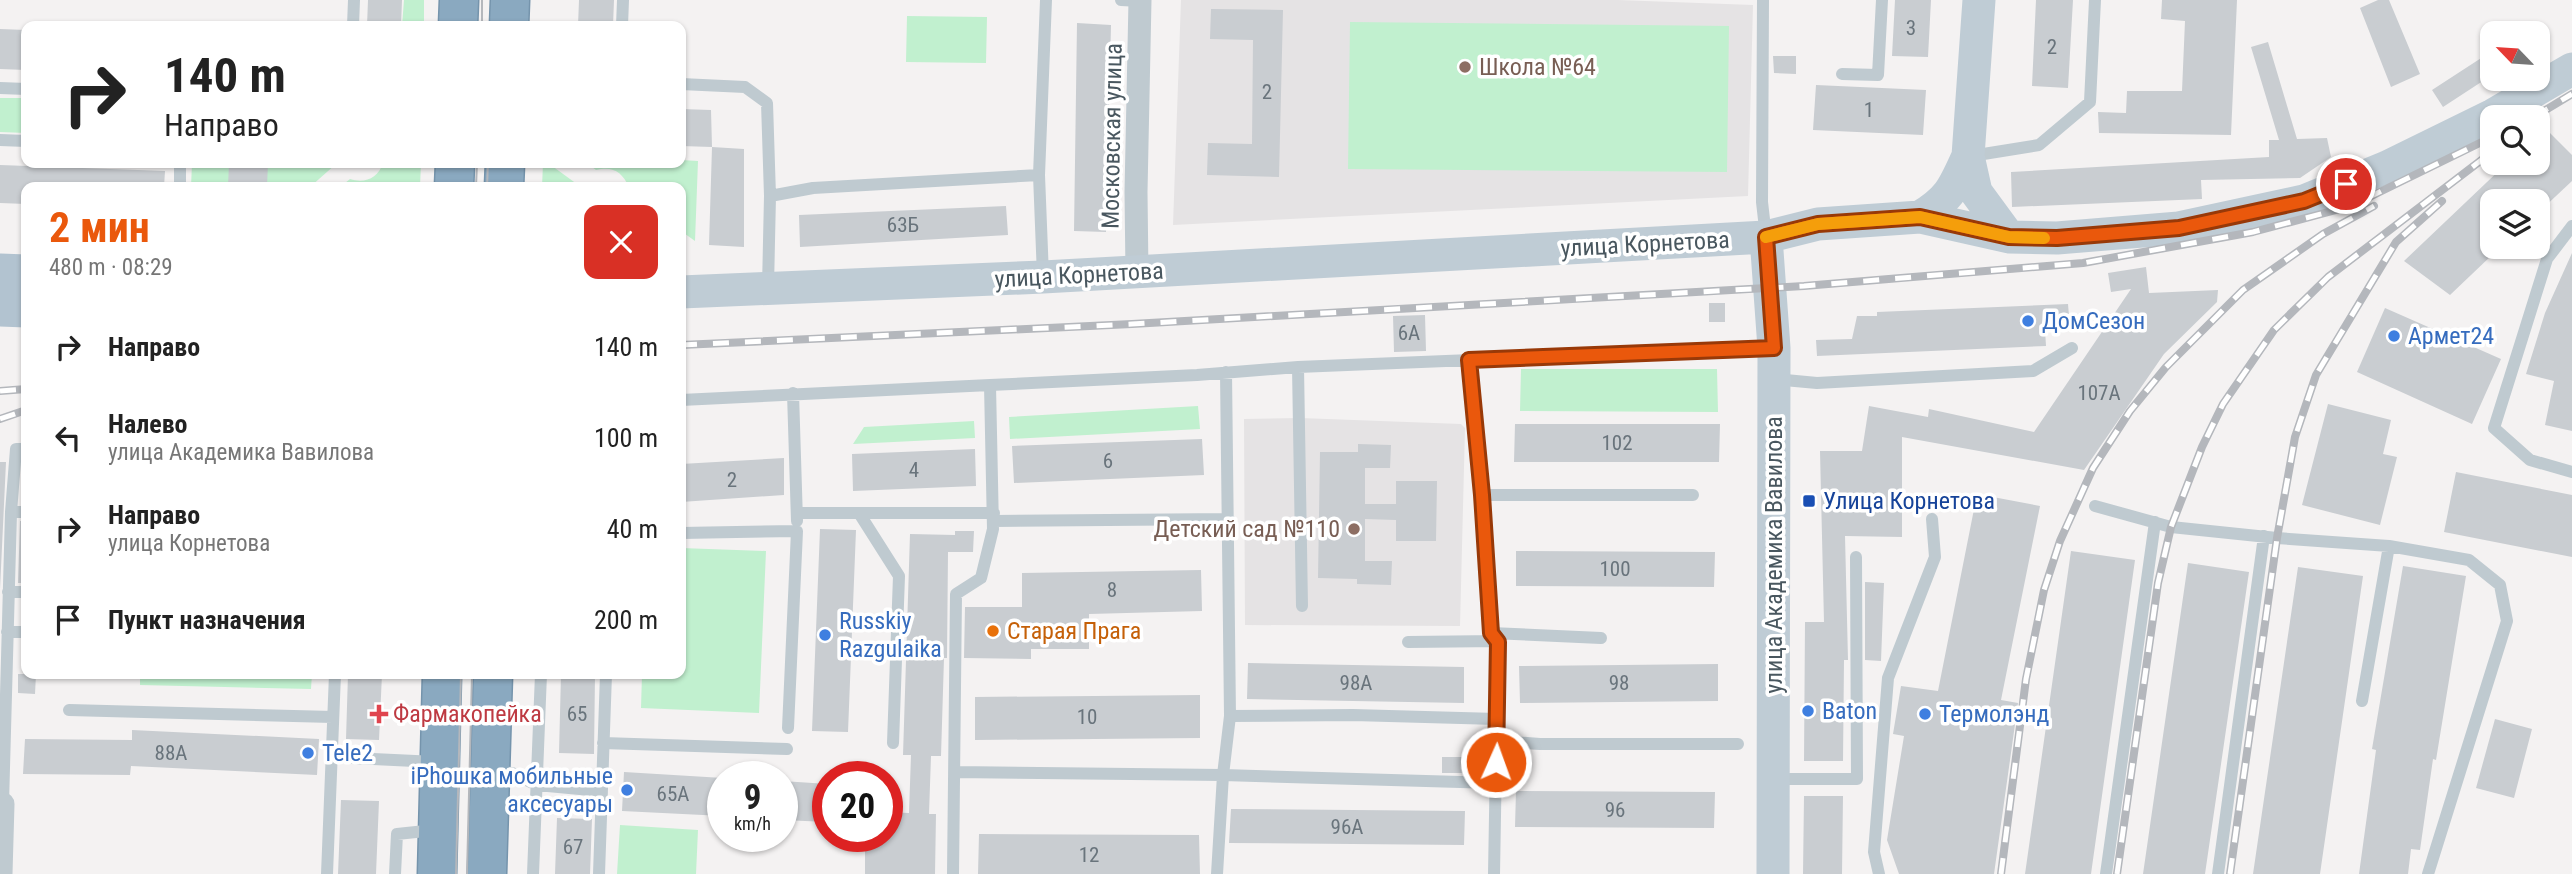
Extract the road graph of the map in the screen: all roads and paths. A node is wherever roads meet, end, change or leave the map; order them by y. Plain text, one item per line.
1 (354, 0) edge
2 (459, 0) edge
3 (510, 0) edge
4 (623, 0) edge
5 (1046, 0) edge
6 (1134, 0) edge
7 (1763, 0) edge
8 (1882, 0) edge
9 (1979, 0) edge
10 (2095, 0) edge
11 (353, 21) edge
12 (458, 21) edge
13 (509, 21) edge
14 (622, 21) edge
15 (2572, 69) edge
16 (1842, 74) dead end
17 (686, 84) edge
18 (0, 88) edge
19 (21, 89) edge
20 (0, 140) edge
21 (21, 141) edge
22 (1968, 156) junction
23 (1039, 175) junction
24 (769, 196) junction
25 (1920, 217) junction
26 (2572, 226) edge
27 (1766, 237) junction
28 (2009, 237) junction
29 (0, 272) edge
30 (1137, 272) junction
31 (21, 273) edge
32 (1043, 278) junction
33 (768, 288) junction
34 (686, 292) edge
35 (0, 308) edge
36 (21, 309) edge
37 (2072, 348) dead end
38 (1469, 360) junction
39 (1774, 363) junction
40 (1298, 367) junction
41 (1226, 372) junction
42 (990, 385) junction
43 (793, 393) junction
44 (686, 400) edge
45 (21, 449) edge
46 (2572, 472) edge
47 (1482, 495) junction
48 (1693, 495) dead end
49 (2095, 506) dead end
50 (11, 512) junction
51 (21, 512) edge
52 (797, 513) junction
53 (859, 513) junction
54 (993, 517) junction
55 (1229, 519) junction
56 (1932, 519) dead end
57 (2155, 522) junction
58 (797, 531) junction
59 (686, 533) edge
60 (2264, 536) junction
61 (2389, 545) junction
62 (1856, 557) dead end
63 (8, 592) junction
64 (21, 592) edge
65 (1302, 606) dead end
66 (7, 632) junction
67 (21, 632) edge
68 (1494, 637) junction
69 (1601, 638) dead end
70 (1408, 642) dead end
71 (335, 679) edge
72 (442, 679) edge
73 (493, 679) edge
74 (541, 679) edge
75 (606, 679) edge
76 (2362, 701) dead end
77 (69, 710) dead end
78 (1230, 716) junction
79 (332, 717) junction
80 (1497, 719) junction
81 (788, 728) dead end
82 (1497, 741) junction
83 (603, 743) junction
84 (893, 743) dead end
85 (1738, 744) dead end
86 (787, 749) dead end
87 (331, 757) junction
88 (440, 762) junction
89 (490, 772) junction
90 (955, 772) junction
91 (1223, 775) junction
92 (1774, 779) junction
93 (1495, 783) junction
94 (537, 785) junction
95 (601, 791) junction
96 (3, 804) joint
97 (438, 830) junction
98 (1, 874) edge
99 (327, 874) edge
100 (395, 874) edge
101 (437, 874) edge
102 (487, 874) edge
103 (533, 874) edge
104 (599, 874) edge
105 (953, 874) edge
106 (1217, 874) edge
107 (1494, 874) edge
108 (1773, 874) edge
109 (1879, 874) edge
110 (2106, 874) edge
111 (2218, 874) edge
112 (2428, 874) edge

1 - 11 lane
2 - 12 highway
3 - 13 highway
4 - 14 lane
5 - 23 lane
6 - 30 street, Московская улица
7 - 27 lane
8 - 16 lane
9 - 22 main road
10 - 22 lane
15 - 28 main road, улица Корнетова
17 - 24 lane
18 - 19 lane
20 - 21 lane
22 - 25 main road
22 - 28 main road
23 - 24 lane
23 - 32 lane
24 - 33 lane
25 - 27 main road, улица Корнетова
25 - 28 main road, улица Корнетова
26 - 46 lane
27 - 30 main road, улица Корнетова
27 - 39 main road, улица Академика Вавилова
29 - 31 main road
30 - 32 main road, улица Корнетова
32 - 33 main road, улица Корнетова
33 - 34 main road, улица Корнетова
35 - 36 main road
37 - 39 lane
38 - 39 lane
38 - 40 lane
38 - 47 lane
39 - 92 main road, улица Академика Вавилова
40 - 41 lane
40 - 65 lane
41 - 42 lane
41 - 55 lane
42 - 43 lane
42 - 54 lane
43 - 44 lane
43 - 52 lane
45 - 50 lane
47 - 48 lane
47 - 68 lane
49 - 57 lane
50 - 51 lane
50 - 63 lane
52 - 53 lane
52 - 58 lane
53 - 54 lane
53 - 84 lane
54 - 55 lane
54 - 90 lane
55 - 78 lane
56 - 109 lane
57 - 60 lane
57 - 110 lane
58 - 59 lane
58 - 81 lane
60 - 61 lane
60 - 111 lane
61 - 76 lane
61 - 112 lane
62 - 92 lane
63 - 64 lane
63 - 66 lane
66 - 67 lane
66 - 96 lane
68 - 69 lane
68 - 70 lane
68 - 80 lane
71 - 79 lane
72 - 88 highway
73 - 89 highway
74 - 94 lane
75 - 83 lane
77 - 79 lane
78 - 80 lane
78 - 91 lane
79 - 87 lane
80 - 82 lane
82 - 85 lane
82 - 93 lane
83 - 86 lane
83 - 95 lane
87 - 88 lane
87 - 99 lane
88 - 97 highway
89 - 94 lane
89 - 102 highway
90 - 91 lane
90 - 105 lane
91 - 93 lane
91 - 106 lane
92 - 108 main road, улица Академика Вавилова
93 - 107 lane
94 - 95 lane
94 - 103 lane
95 - 104 lane
96 - 98 street
97 - 100 lane
97 - 101 highway

